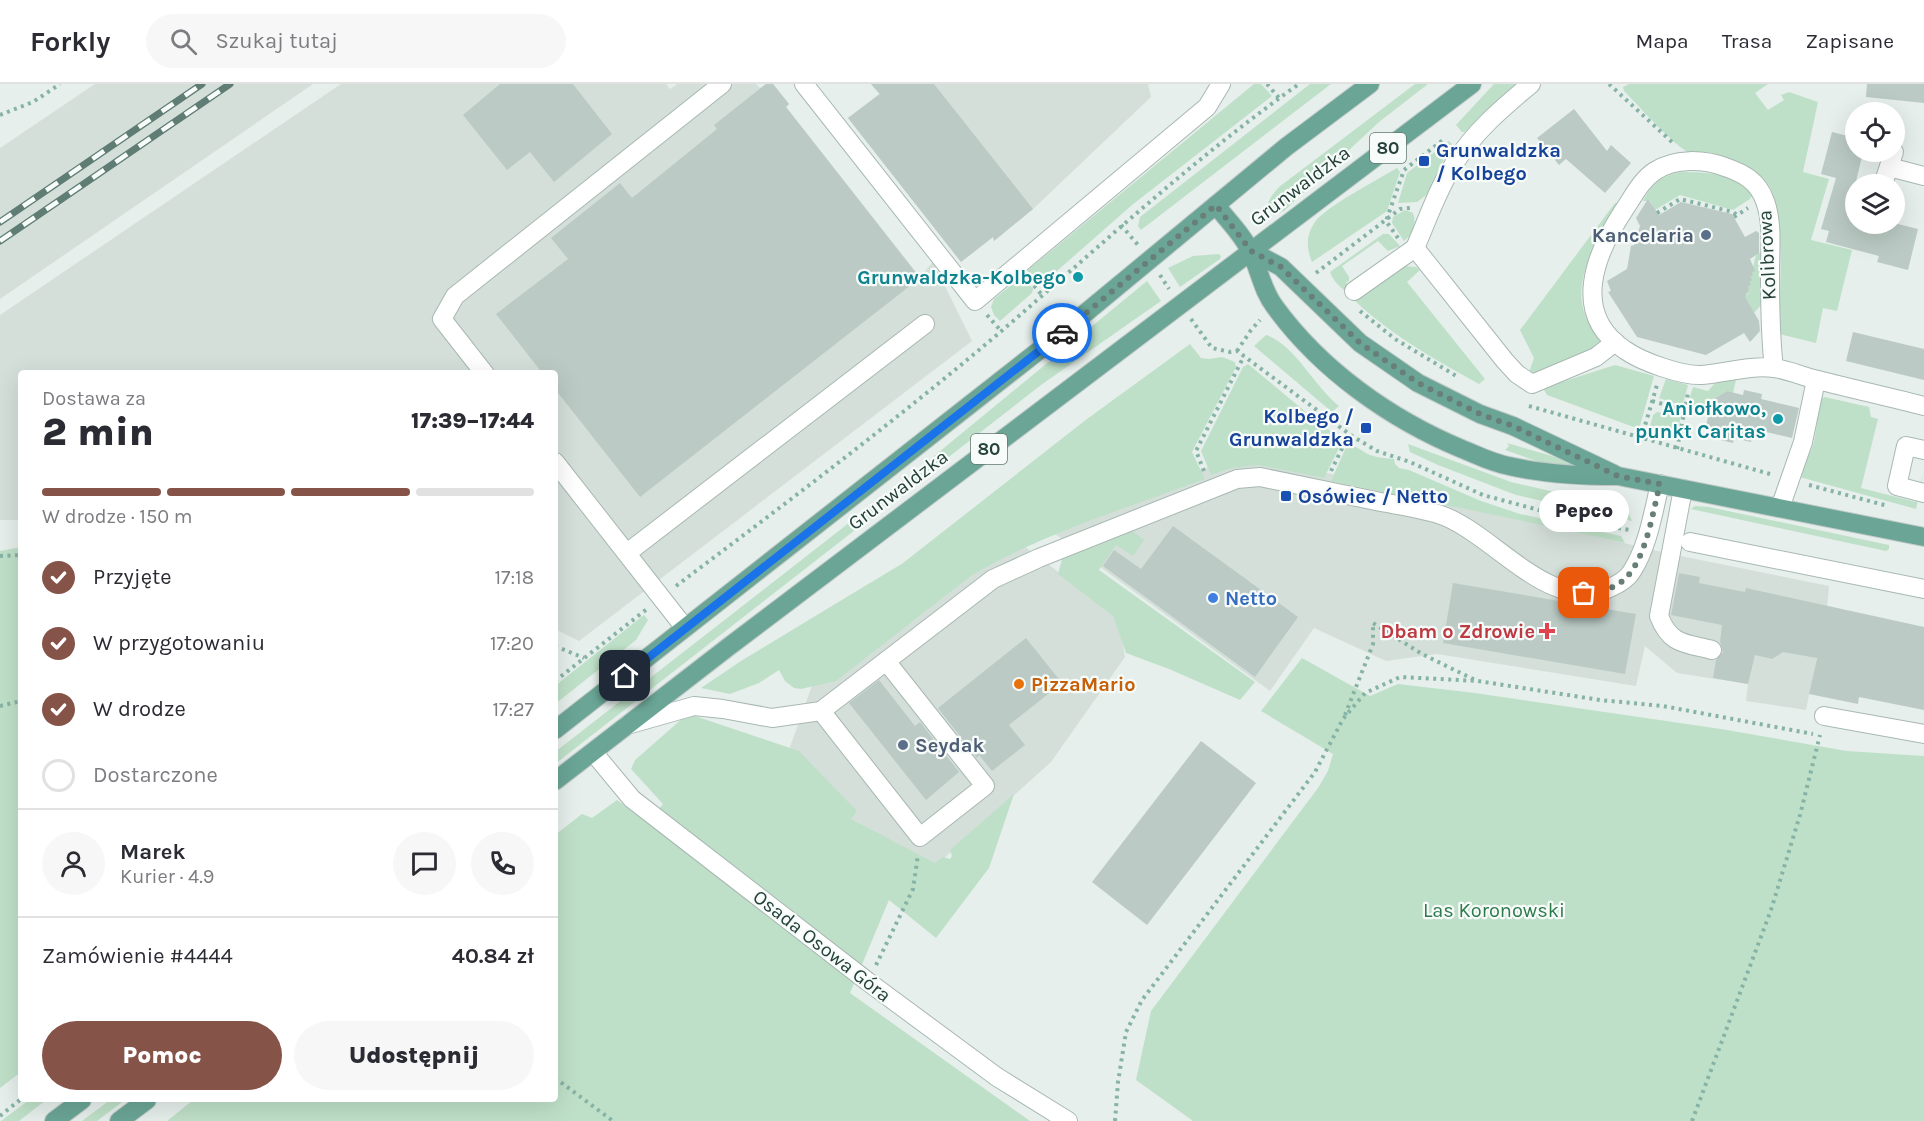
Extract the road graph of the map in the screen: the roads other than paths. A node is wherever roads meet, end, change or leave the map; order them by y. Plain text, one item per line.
1 (723, 84) edge
2 (804, 84) edge
3 (1221, 84) edge
4 (1370, 84) edge
5 (1472, 84) edge
6 (1531, 84) edge
7 (1905, 160) edge
8 (1924, 176) edge
9 (1216, 205) junction
10 (1415, 248) junction
11 (1251, 251) junction
12 (1354, 291) dead end
13 (925, 324) dead end
14 (1615, 342) junction
15 (1774, 368) junction
16 (482, 370) edge
17 (1816, 380) junction
18 (1924, 406) edge
19 (1924, 450) edge
20 (558, 466) edge
21 (1618, 476) junction
22 (1660, 484) junction
23 (1683, 489) junction
24 (1924, 493) edge
25 (1780, 508) junction
26 (1924, 537) edge
27 (1690, 542) dead end
28 (627, 553) junction
29 (1924, 589) edge
30 (685, 628) junction
31 (1712, 650) dead end
32 (886, 661) junction
33 (821, 711) junction
34 (1824, 716) road end
35 (626, 725) junction
36 (558, 728) edge
37 (1924, 734) edge
38 (593, 752) junction
39 (558, 779) edge
40 (79, 1102) edge
41 (144, 1102) edge
42 (54, 1121) edge
43 (119, 1121) edge
44 (1068, 1121) edge

1 - 16 street
2 - 3 street
4 - 9 main road, Grunwaldzka / 80
5 - 11 main road, Grunwaldzka / 80
6 - 10 street
7 - 8 street
9 - 11 main road
9 - 30 main road, Grunwaldzka / 80
10 - 12 street
10 - 14 street
11 - 21 main road
11 - 21 main road
11 - 35 main road, Grunwaldzka / 80
13 - 28 street
14 - 15 street, Kolibrowa
14 - 15 street, Kolibrowa
15 - 17 street, Kolibrowa
17 - 18 street, Kolibrowa
17 - 25 street
19 - 24 street
20 - 28 street
21 - 22 main road
22 - 23 main road
22 - 32 street
23 - 25 main road
23 - 31 street
25 - 26 main road
27 - 29 street
28 - 30 street
30 - 36 main road, Grunwaldzka / 80
32 - 33 street
32 - 33 street
33 - 35 street
34 - 37 street
35 - 38 main road, Grunwaldzka / 80
38 - 39 main road, Grunwaldzka / 80
38 - 44 street, Osada Osowa Góra
40 - 42 main road
41 - 43 main road

